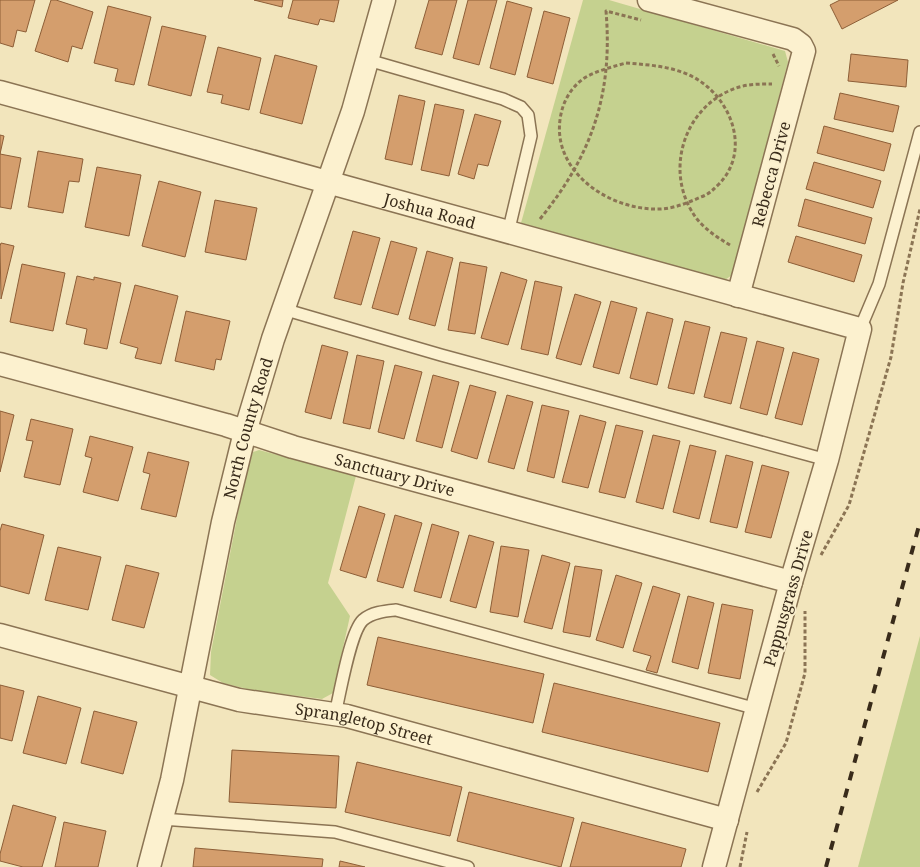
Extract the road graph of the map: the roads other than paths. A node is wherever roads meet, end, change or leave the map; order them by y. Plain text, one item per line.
1 (384, 0) edge
2 (646, 10) edge
3 (368, 60) junction
4 (0, 92) edge
5 (920, 132) edge
6 (328, 181) junction
7 (510, 223) junction
8 (738, 296) junction
9 (283, 309) junction
10 (860, 329) junction
11 (0, 364) edge
12 (245, 432) junction
13 (827, 460) junction
14 (791, 582) junction
15 (0, 635) edge
16 (191, 687) junction
17 (757, 709) junction
18 (335, 714) junction
19 (162, 819) junction
20 (738, 822) junction
21 (149, 867) edge
22 (468, 867) edge
23 (714, 867) edge

1 - 3 street, North County Road
2 - 8 street, Rebecca Drive
3 - 6 street, North County Road
3 - 7 lane
4 - 6 street, Joshua Road
5 - 10 lane
6 - 7 street, Joshua Road
6 - 9 street, North County Road
7 - 8 street, Joshua Road
8 - 10 street, Joshua Road
9 - 12 street, North County Road
9 - 13 lane
10 - 13 street, Pappusgrass Drive
11 - 12 street, Sanctuary Drive
12 - 14 street, Sanctuary Drive
12 - 16 street, North County Road
13 - 14 street, Pappusgrass Drive
14 - 17 street, Pappusgrass Drive
15 - 16 street, Sprangletop Street
16 - 18 street, Sprangletop Street
16 - 19 street, North County Road
17 - 18 lane
17 - 20 street, Pappusgrass Drive
18 - 20 street, Sprangletop Street
19 - 21 street, North County Road
19 - 22 lane
20 - 23 street, Pappusgrass Drive

